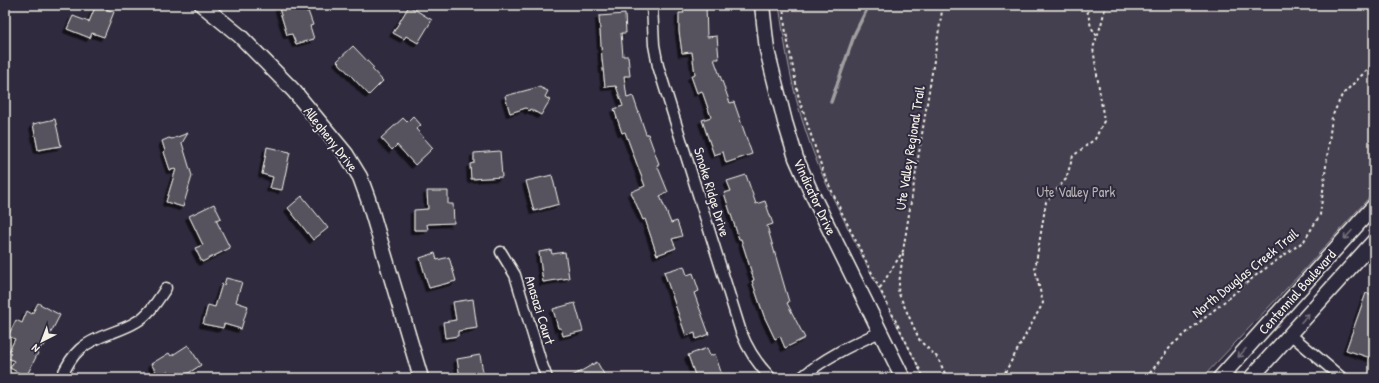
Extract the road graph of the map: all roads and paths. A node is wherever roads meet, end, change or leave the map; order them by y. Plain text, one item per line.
1 (202, 5) edge
2 (652, 5) edge
3 (762, 5) edge
4 (783, 5) edge
5 (943, 5) edge
6 (1086, 5) edge
7 (1106, 5) edge
8 (1097, 36) junction
9 (1374, 63) edge
10 (1374, 206) edge
11 (1374, 241) edge
12 (903, 251) junction
13 (501, 252) dead end
14 (166, 288) dead end
15 (880, 289) junction
16 (880, 332) junction
17 (1290, 334) junction
18 (61, 378) edge
19 (422, 378) edge
20 (547, 378) edge
21 (772, 378) edge
22 (802, 378) edge
23 (903, 378) edge
24 (924, 378) edge
25 (947, 378) edge
26 (1002, 378) edge
27 (1146, 378) edge
28 (1220, 378) edge
29 (1251, 378) edge
30 (1342, 378) edge

1 - 19 main road, Allegheny Drive
2 - 21 street, Smoke Ridge Drive
3 - 16 main road, Vindicator Drive
4 - 15 path
5 - 12 path, Ute Valley Regional Trail
6 - 8 path
7 - 8 path
8 - 26 path
9 - 27 path, North Douglas Creek Trail
10 -> 28 main road, Centennial Boulevard
17 -> 11 main road, Centennial Boulevard
12 - 15 path, Ute Valley Regional Trail
12 - 25 path
13 - 20 street, Anasazi Court
14 - 18 street
15 - 24 path
16 - 22 street
16 - 23 main road, Vindicator Drive
17 - 29 main road, Centennial Boulevard
17 - 30 street

